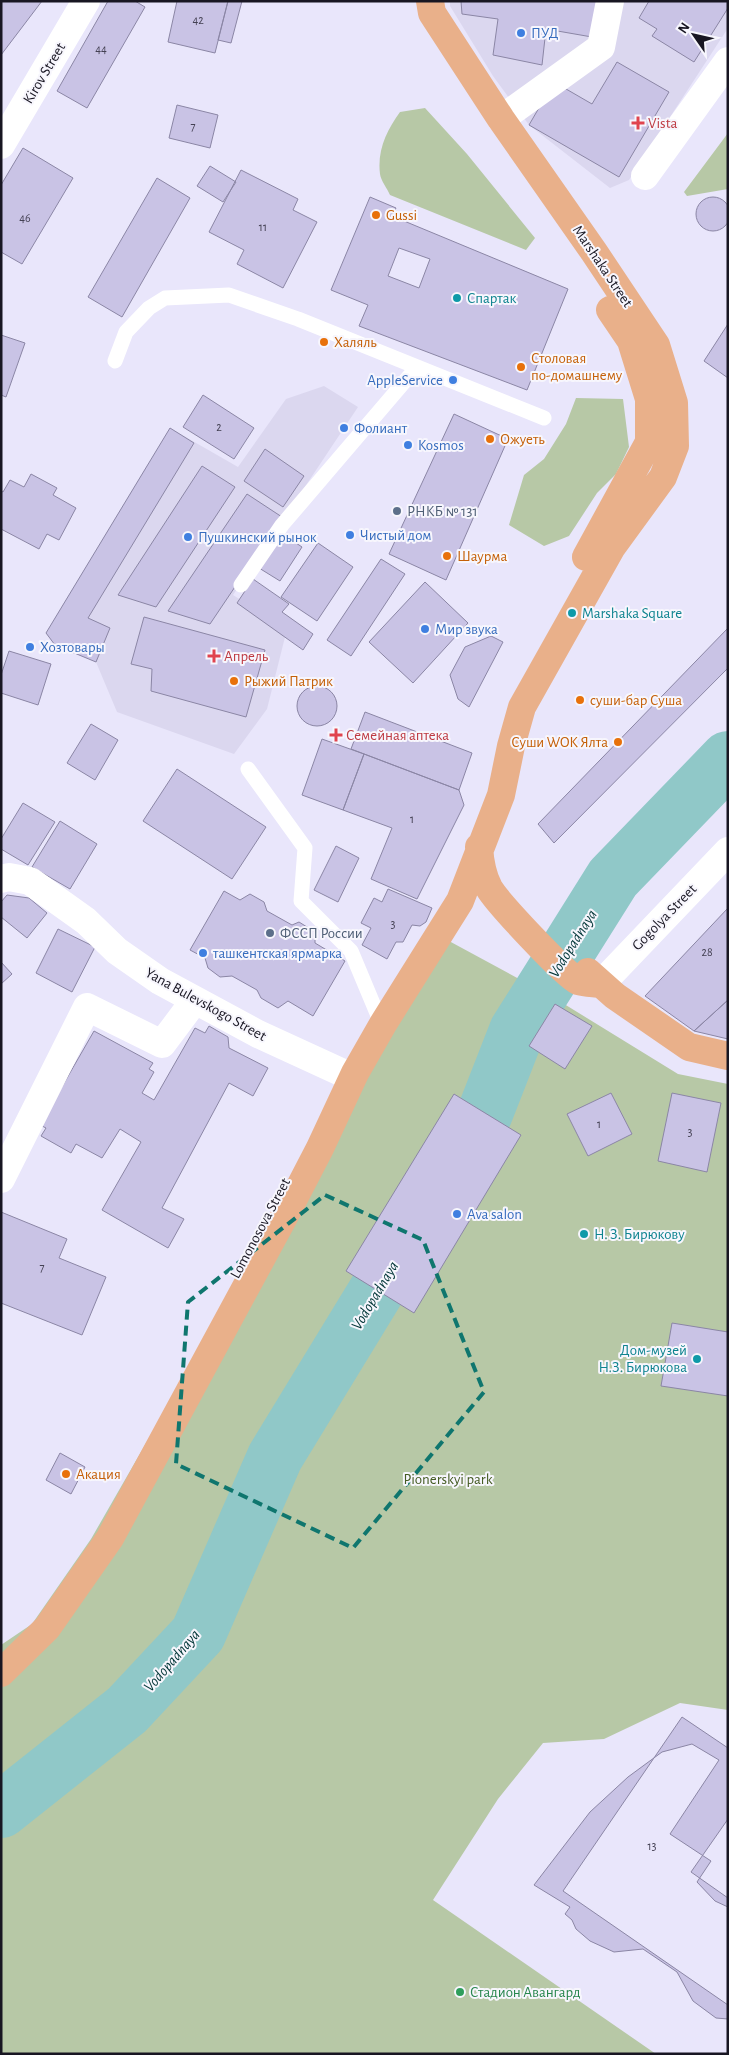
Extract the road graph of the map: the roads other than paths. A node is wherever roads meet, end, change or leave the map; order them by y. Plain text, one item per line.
1 (86, 1) edge
2 (412, 1) edge
3 (430, 1) edge
4 (610, 1) edge
5 (728, 61) edge
6 (501, 119) junction
7 (1, 145) edge
8 (644, 176) dead end
9 (115, 361) dead end
10 (417, 367) junction
11 (544, 418) dead end
12 (241, 585) dead end
13 (248, 769) dead end
14 (482, 850) junction
15 (728, 851) edge
16 (1, 879) edge
17 (460, 901) junction
18 (594, 982) junction
19 (195, 1000) junction
20 (379, 1018) junction
21 (728, 1056) edge
22 (343, 1073) junction
23 (1, 1179) edge
24 (1, 1651) edge
25 (1, 1673) edge

1 - 7 street, Kirov Street
2 - 14 main road, Marshaka Street
3 - 6 main road, Marshaka Street
4 - 6 street
5 - 8 street
6 - 14 main road, Marshaka Street
9 - 10 lane
10 - 11 lane
10 - 12 lane
13 - 20 lane
14 - 17 main road
14 - 17 main road
14 - 18 main road
14 - 18 main road
14 - 20 main road, Lomonosova Street
15 - 18 street, Gogolya Street
16 - 19 street, Yana Bulevskogo Street
17 - 25 main road
18 - 21 main road
19 - 22 street, Yana Bulevskogo Street
19 - 23 street
20 - 22 main road, Lomonosova Street
22 - 24 main road, Lomonosova Street

